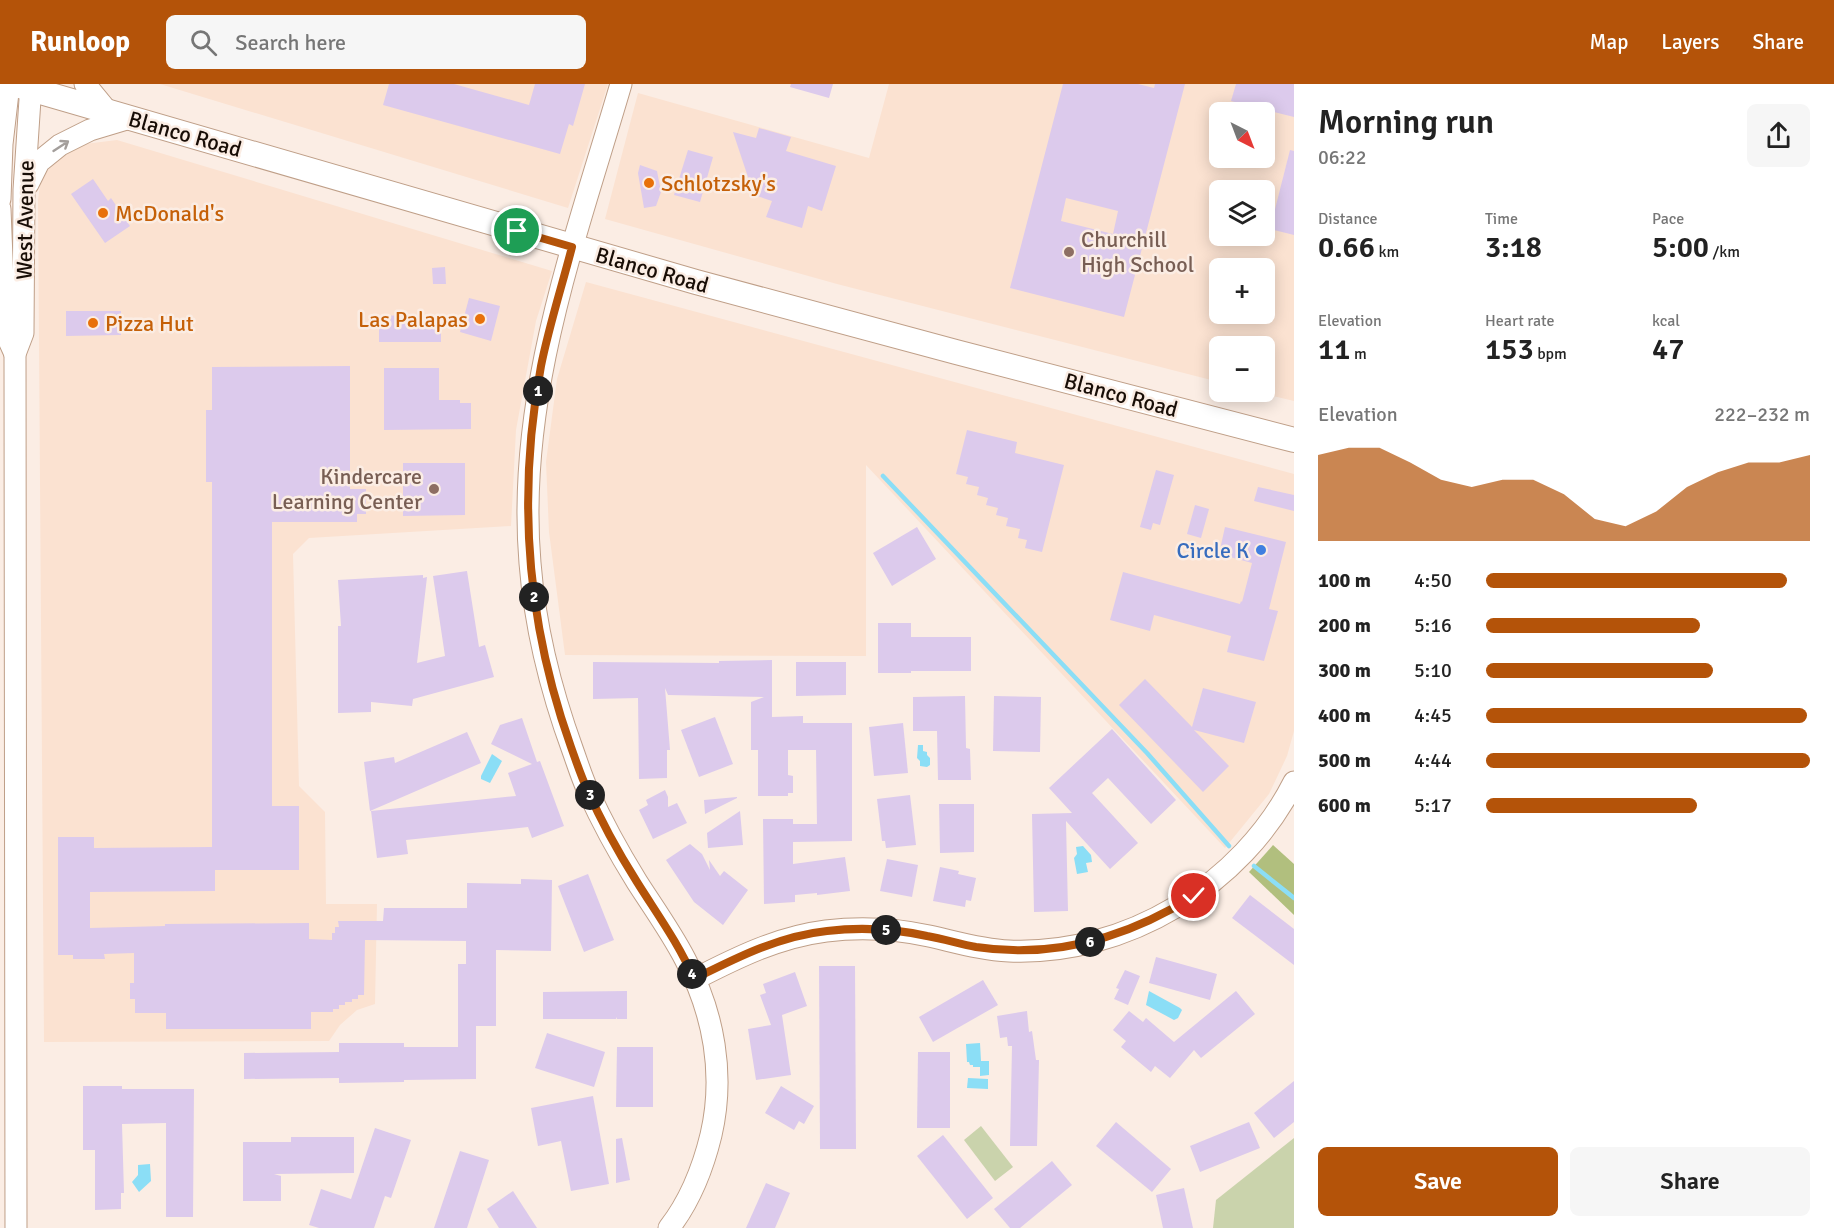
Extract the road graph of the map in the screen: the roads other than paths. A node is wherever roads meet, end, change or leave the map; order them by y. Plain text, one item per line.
1 (85, 84) edge
2 (621, 84) edge
3 (21, 85) edge
4 (119, 115) junction
5 (1, 142) edge
6 (24, 190) junction
7 (0, 199) edge
8 (0, 209) edge
9 (572, 247) junction
10 (15, 354) junction
11 (1294, 440) edge
12 (1294, 782) edge
13 (694, 979) junction
14 (15, 1228) edge
15 (669, 1228) edge

1 - 4 street
2 - 9 street
3 - 4 main road, Blanco Road
3 - 5 street, West Avenue
3 - 6 street, West Avenue
6 -> 4 street
4 - 9 main road, Blanco Road
5 - 7 street, West Avenue
6 - 10 street, West Avenue
8 - 10 street, West Avenue
9 - 11 main road, Blanco Road
9 - 13 street
10 - 14 street, West Avenue
12 - 13 street
13 - 15 street

